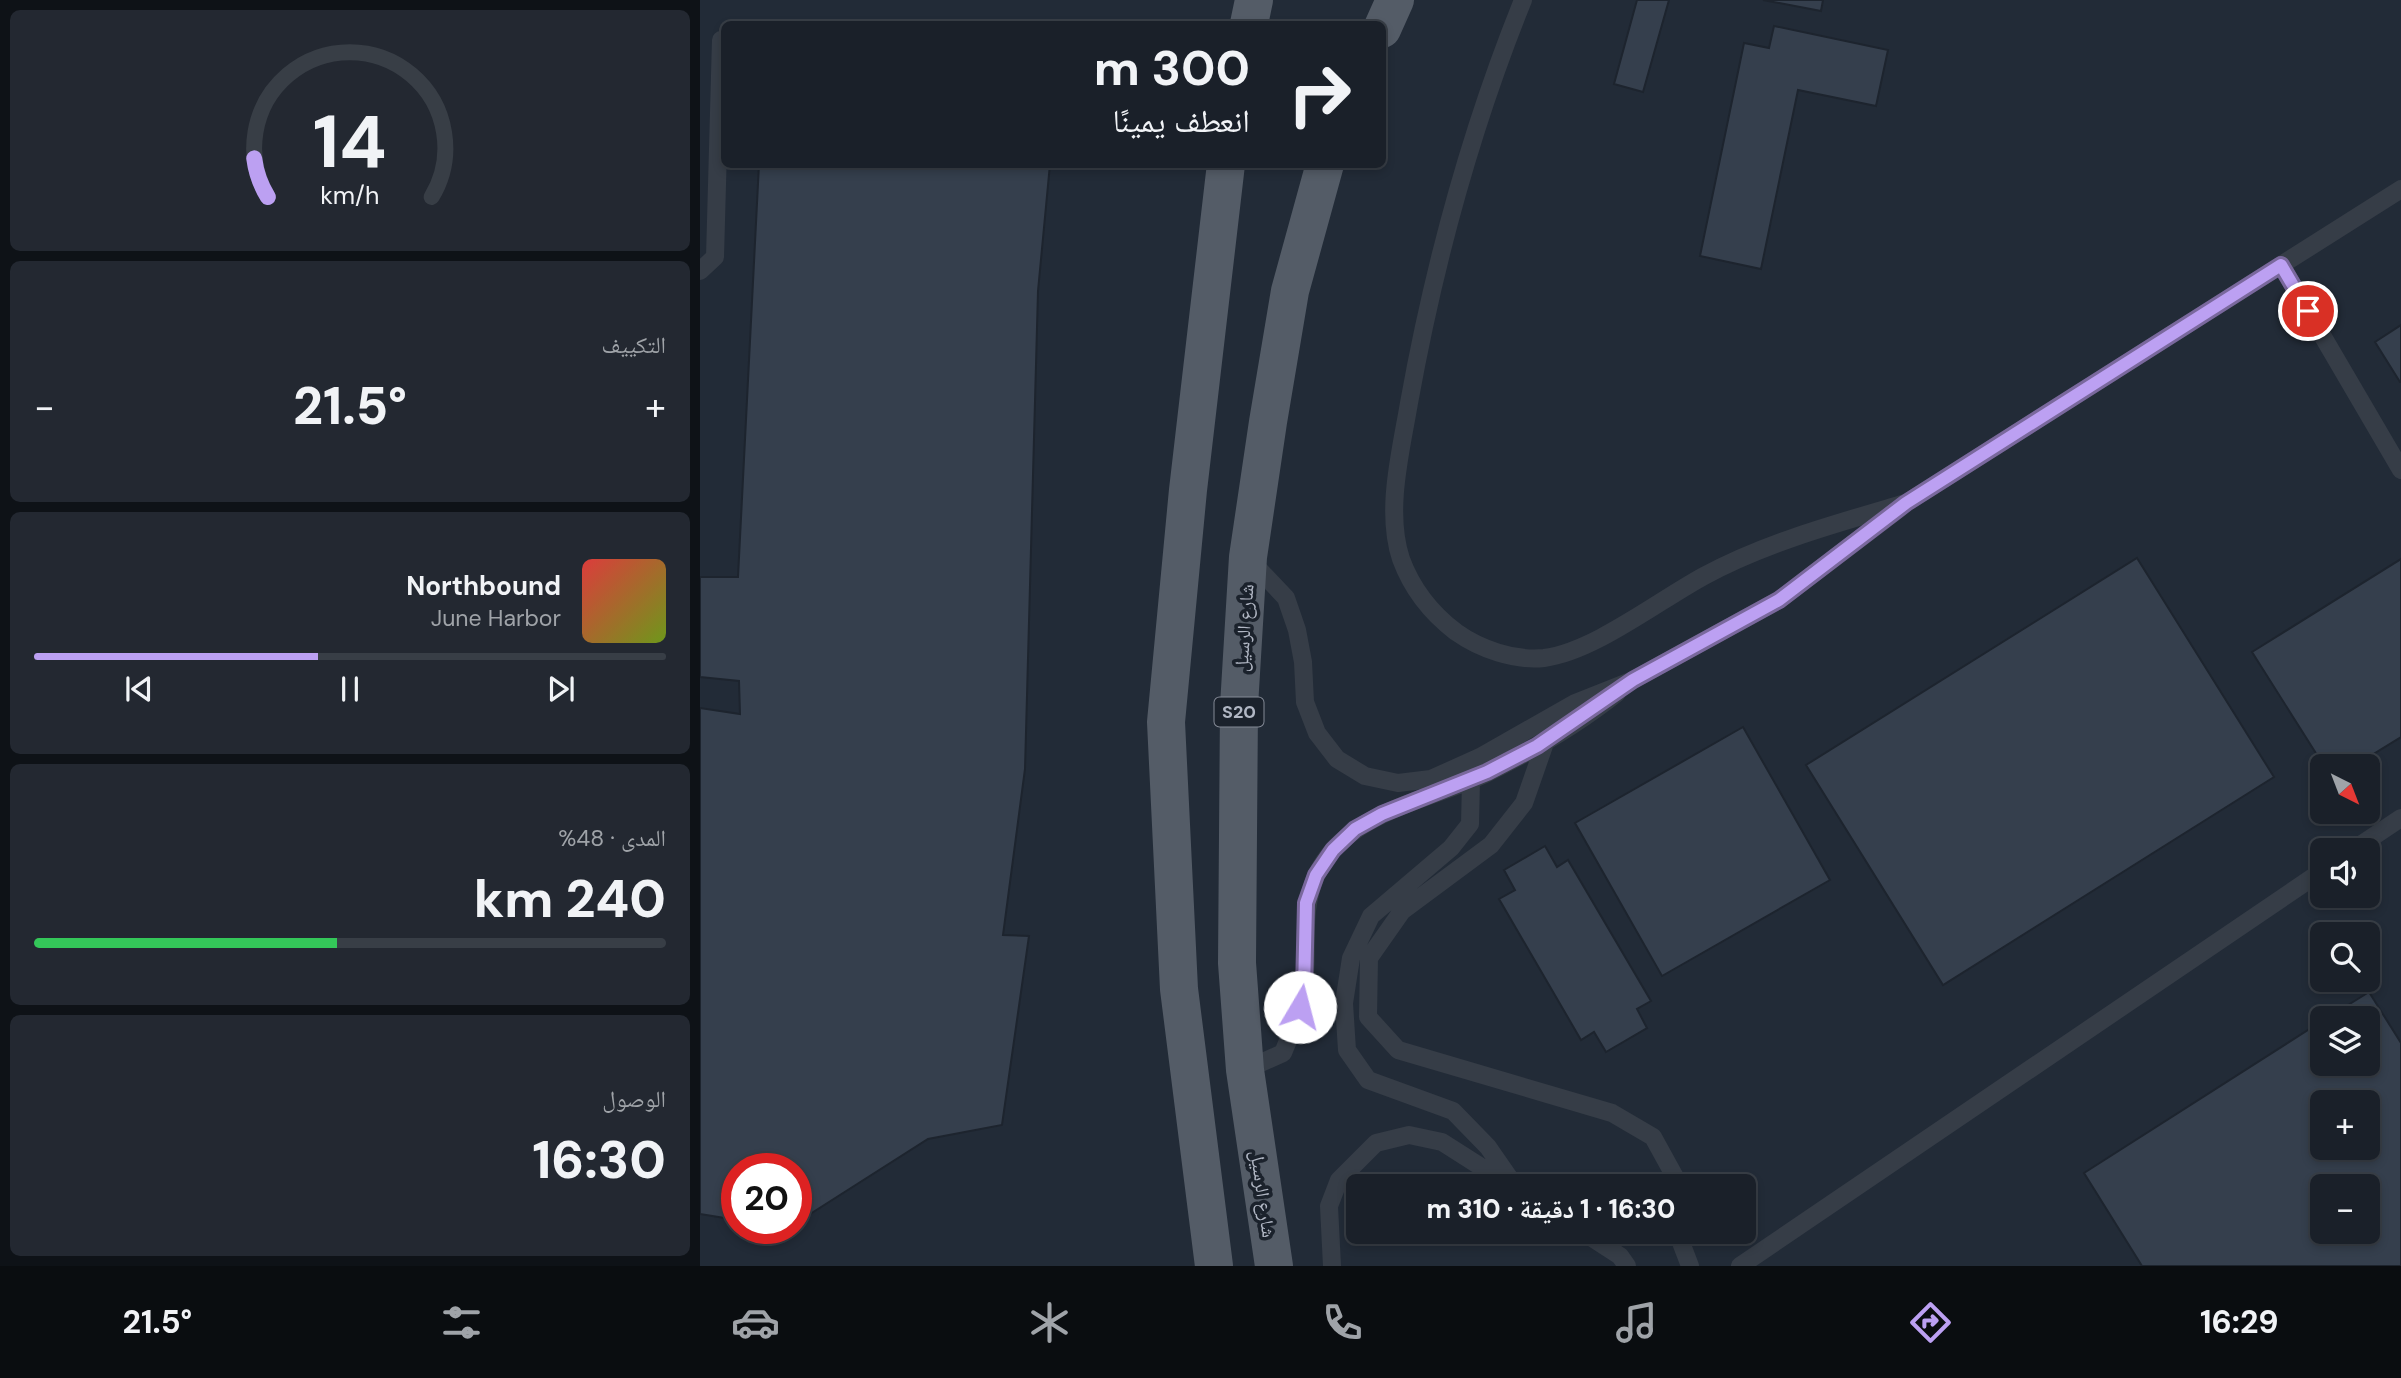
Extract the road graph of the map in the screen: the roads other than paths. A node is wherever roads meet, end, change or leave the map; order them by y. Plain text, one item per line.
1 (1254, 0) edge
2 (1524, 0) edge
3 (1250, 21) edge
4 (721, 40) dead end
5 (1226, 168) edge
6 (1324, 168) edge
7 (2401, 189) edge
8 (2281, 265) junction
9 (700, 271) edge
10 (2401, 470) edge
11 (1906, 503) junction
12 (1248, 557) junction
13 (1633, 680) junction
14 (1545, 740) junction
15 (1471, 779) junction
16 (2401, 818) edge
17 (2371, 838) edge
18 (2310, 879) edge
19 (1245, 1070) junction
20 (1494, 1174) edge
21 (1506, 1174) edge
22 (1673, 1174) edge
23 (1602, 1244) edge
24 (1682, 1244) edge
25 (1214, 1266) edge
26 (1274, 1266) edge
27 (1332, 1266) edge
28 (1628, 1266) edge
29 (1690, 1266) edge
30 (1740, 1266) edge

1 - 3 main road
2 - 11 lane
4 - 9 lane
5 - 25 main road
6 - 12 main road, شارع الرسيل / S20
7 - 8 lane
8 - 10 lane
8 - 11 lane
11 - 13 lane
12 - 13 lane
12 - 19 main road, شارع الرسيل / S20
13 - 14 lane
14 - 15 lane
14 - 22 lane
15 - 19 lane
15 - 21 lane
16 - 17 lane
18 - 30 lane
19 - 26 main road, شارع الرسيل / S20
20 - 27 lane
23 - 28 lane
24 - 29 lane

